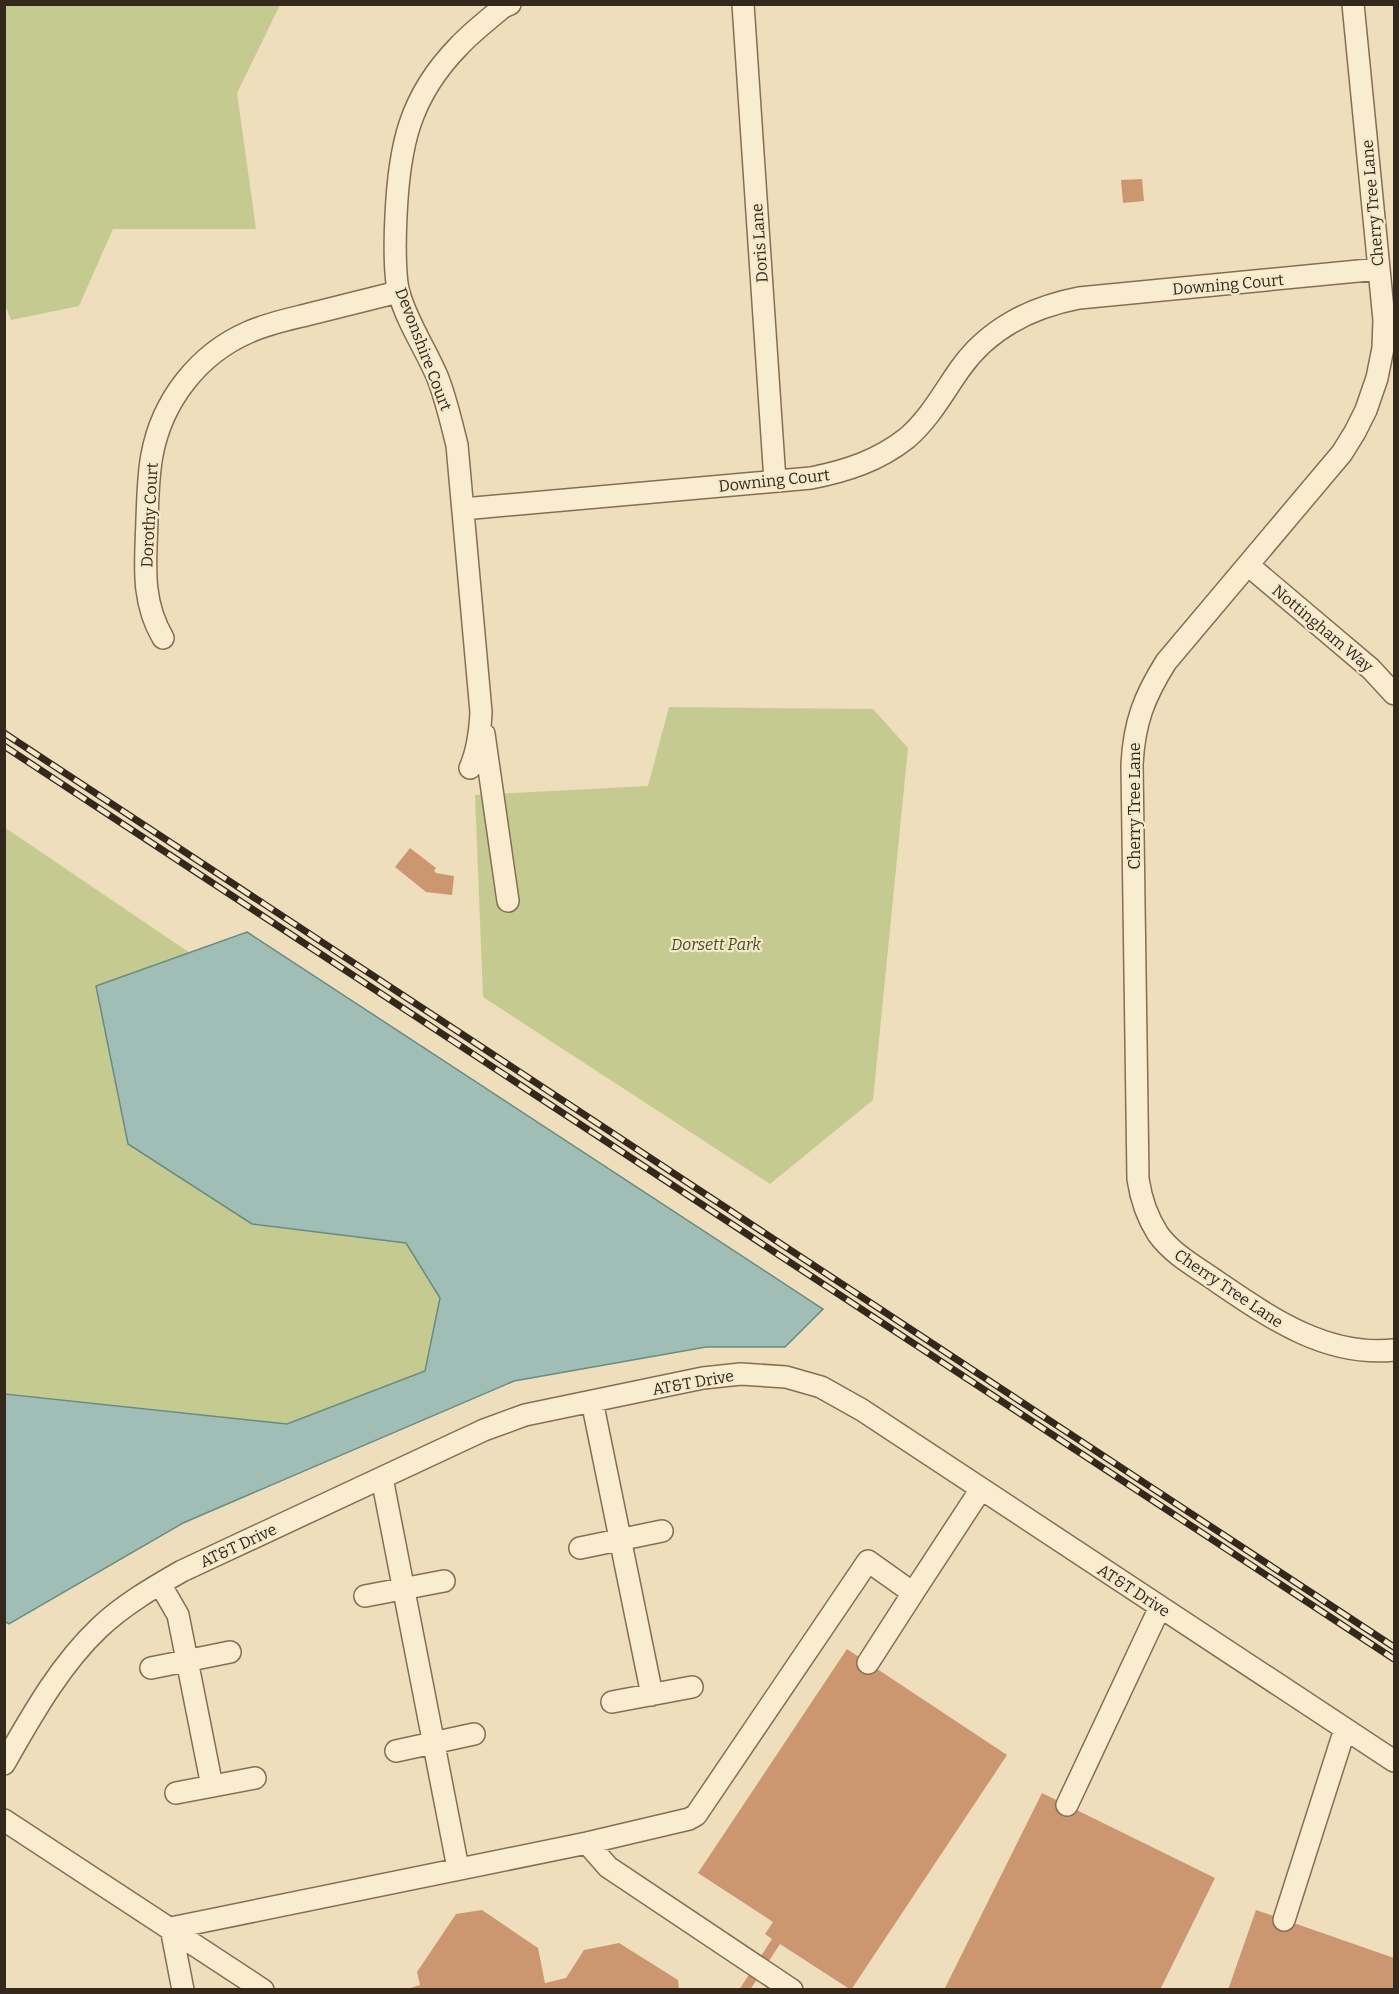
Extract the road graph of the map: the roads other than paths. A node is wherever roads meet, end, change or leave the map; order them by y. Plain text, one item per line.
1 (744, 4) edge
2 (1353, 4) edge
3 (505, 5) edge
4 (1379, 269) junction
5 (398, 292) junction
6 (774, 481) junction
7 (463, 509) junction
8 (1248, 565) junction
9 (163, 638) dead end
10 (1395, 694) edge
11 (481, 712) junction
12 (470, 768) dead end
13 (508, 901) dead end
14 (1395, 1350) edge
15 (592, 1401) junction
16 (382, 1478) junction
17 (981, 1489) junction
18 (662, 1531) dead end
19 (621, 1540) junction
20 (580, 1548) dead end
21 (444, 1581) dead end
22 (160, 1584) junction
23 (404, 1589) junction
24 (914, 1593) junction
25 (364, 1596) dead end
26 (1160, 1607) junction
27 (230, 1652) dead end
28 (187, 1661) junction
29 (868, 1663) dead end
30 (151, 1668) dead end
31 (692, 1687) dead end
32 (652, 1695) junction
33 (612, 1702) dead end
34 (1345, 1729) junction
35 (474, 1734) dead end
36 (434, 1743) junction
37 (396, 1751) dead end
38 (1395, 1761) edge
39 (4, 1764) edge
40 (255, 1778) dead end
41 (212, 1786) junction
42 (176, 1793) dead end
43 (1067, 1805) dead end
44 (4, 1820) edge
45 (587, 1843) junction
46 (458, 1868) junction
47 (1284, 1920) dead end
48 (171, 1928) junction
49 (183, 1989) edge
50 (263, 1989) edge
51 (792, 1989) edge

1 - 6 street, Doris Lane
2 - 4 street, Cherry Tree Lane
3 - 5 street, Devonshire Court
4 - 6 street, Downing Court
4 - 8 street, Cherry Tree Lane
5 - 7 street, Devonshire Court
5 - 9 street, Dorothy Court
6 - 7 street, Downing Court
7 - 11 street, Devonshire Court
8 - 10 street, Nottingham Way
8 - 14 street, Cherry Tree Lane
11 - 12 street, Devonshire Court
11 - 13 street
15 - 16 street, AT&T Drive
15 - 17 street, AT&T Drive
15 - 19 street
16 - 22 street, AT&T Drive
16 - 23 street
17 - 24 street
17 - 26 street, AT&T Drive
18 - 19 street
19 - 20 street
19 - 32 street
21 - 23 street
22 - 28 street
22 - 39 street, AT&T Drive
23 - 25 street
23 - 36 street
24 - 29 street
24 - 45 street
26 - 34 street, AT&T Drive
26 - 43 street
27 - 28 street
28 - 30 street
28 - 41 street
31 - 32 street
32 - 33 street
34 - 38 street, AT&T Drive
34 - 47 street
35 - 36 street
36 - 37 street
36 - 46 street
40 - 41 street
41 - 42 street
44 - 48 street
45 - 46 street
45 - 51 street
46 - 48 street
48 - 49 street
48 - 50 street

